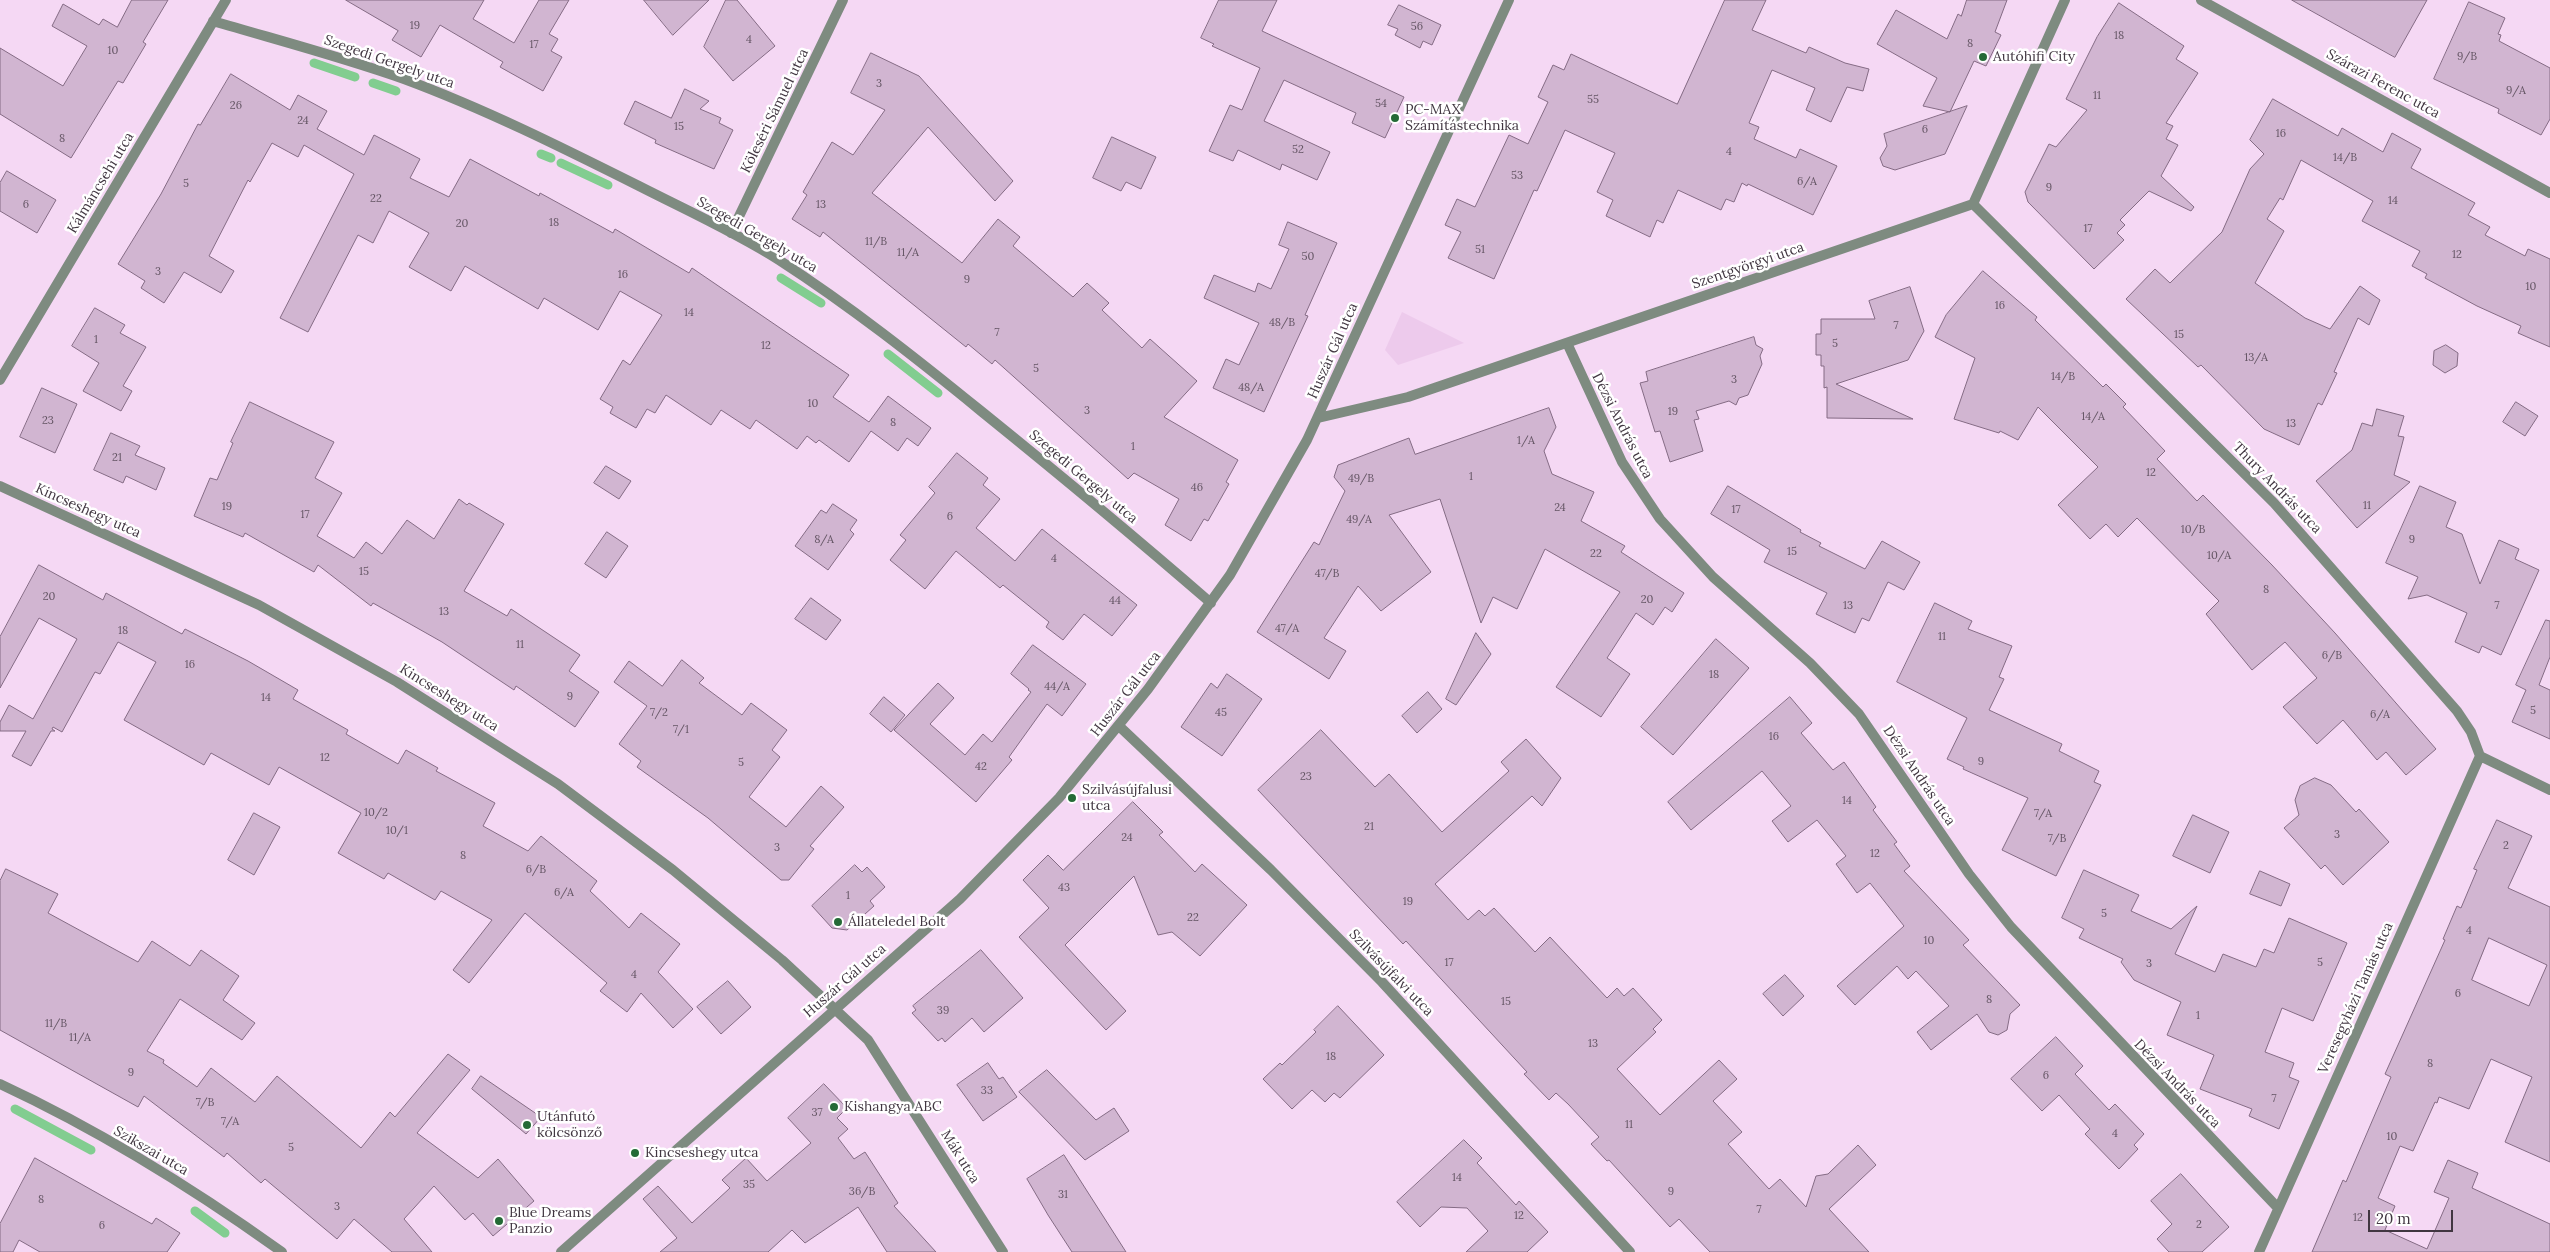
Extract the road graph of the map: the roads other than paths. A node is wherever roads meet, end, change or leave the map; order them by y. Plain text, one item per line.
1 (226, 0) edge
2 (843, 0) edge
3 (1509, 0) edge
4 (2065, 0) edge
5 (2201, 0) edge
6 (213, 21) junction
7 (2550, 193) edge
8 (1973, 204) junction
9 (731, 233) junction
10 (1567, 343) junction
11 (0, 380) edge
12 (1318, 418) junction
13 (0, 486) edge
14 (1211, 603) junction
15 (1119, 726) junction
16 (2480, 756) junction
17 (2550, 790) edge
18 (835, 1008) junction
19 (0, 1084) edge
20 (2278, 1208) junction
21 (282, 1252) edge
22 (561, 1252) edge
23 (1003, 1252) edge
24 (1630, 1252) edge
25 (2259, 1252) edge

1 - 6 street, Kálmáncsehi utca
2 - 9 street, Köleséri Sámuel utca
3 - 12 street, Huszár Gál utca
4 - 8 street
5 - 7 street, Szárazi Ferenc utca
6 - 9 street, Szegedi Gergely utca
6 - 11 street, Kálmáncsehi utca
8 - 10 street, Szentgyörgyi utca
8 - 16 street, Thury András utca
9 - 14 street, Szegedi Gergely utca
10 - 12 street, Szentgyörgyi utca
10 - 20 street, Dézsi András utca
12 - 14 street, Huszár Gál utca
13 - 18 street, Kincseshegy utca
14 - 15 street, Huszár Gál utca
15 - 18 street, Huszár Gál utca
15 - 24 street, Szilvásújfalvi utca
16 - 17 street
16 - 20 street, Veresegyházi Tamás utca
18 - 22 street, Huszár Gál utca
18 - 23 street, Mák utca
19 - 21 street, Szikszai utca
20 - 25 street, Veresegyházi Tamás utca

